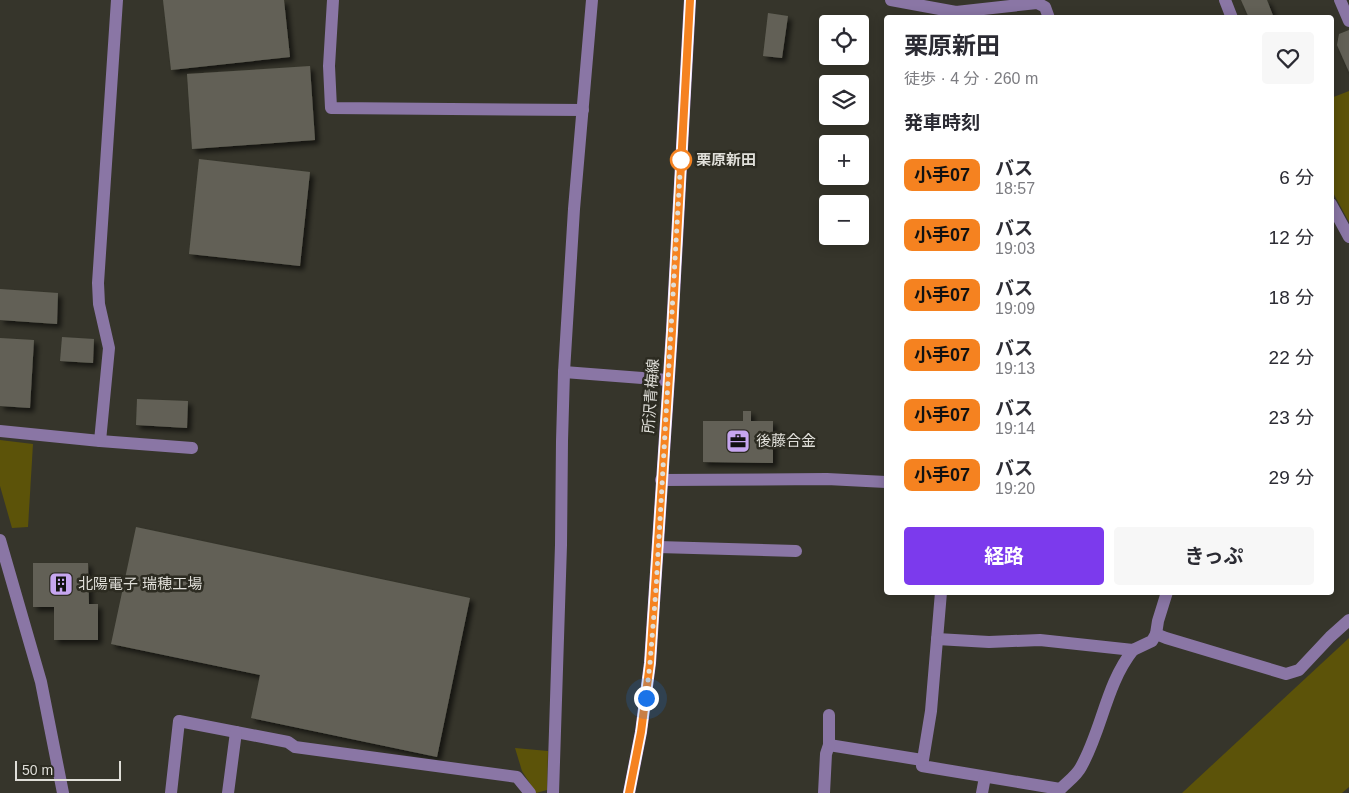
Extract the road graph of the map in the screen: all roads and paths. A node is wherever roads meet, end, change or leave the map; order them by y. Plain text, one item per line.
1 (117, 0) edge
2 (333, 0) edge
3 (592, 0) edge
4 (690, 0) edge
5 (890, 0) edge
6 (1225, 0) edge
7 (1340, 0) edge
8 (1047, 15) edge
9 (1231, 15) edge
10 (1349, 21) edge
11 (583, 110) junction
12 (1334, 210) edge
13 (1349, 237) edge
14 (564, 372) junction
15 (668, 380) junction
16 (0, 431) edge
17 (100, 441) junction
18 (192, 448) dead end
19 (661, 480) junction
20 (884, 482) edge
21 (0, 540) edge
22 (658, 547) junction
23 (796, 551) dead end
24 (940, 595) edge
25 (1166, 595) edge
26 (1349, 620) edge
27 (1156, 634) junction
28 (938, 639) junction
29 (1133, 650) junction
30 (829, 715) dead end
31 (236, 732) junction
32 (829, 745) junction
33 (922, 760) junction
34 (985, 777) junction
35 (1059, 791) edge
36 (63, 793) edge
37 (170, 793) edge
38 (228, 793) edge
39 (530, 793) edge
40 (553, 793) edge
41 (629, 793) edge
42 (824, 793) edge
43 (982, 793) edge

1 - 17 street
2 - 11 street
3 - 11 street
4 - 15 main road, 所沢青梅線
5 - 8 street
6 - 9 street
7 - 10 street
11 - 14 street
12 - 13 street
14 - 15 street
14 - 40 street
15 - 19 main road, 所沢青梅線
16 - 17 street
17 - 18 street
19 - 20 street
19 - 22 main road, 所沢青梅線
21 - 36 street
22 - 23 street
22 - 41 main road, 所沢青梅線
24 - 28 street
25 - 27 street
26 - 27 street
27 - 29 street
28 - 29 street
28 - 33 street
29 - 35 street
30 - 32 street
31 - 37 street
31 - 38 street
31 - 39 street
32 - 33 street
32 - 42 street
33 - 34 street
34 - 35 street
34 - 43 street

